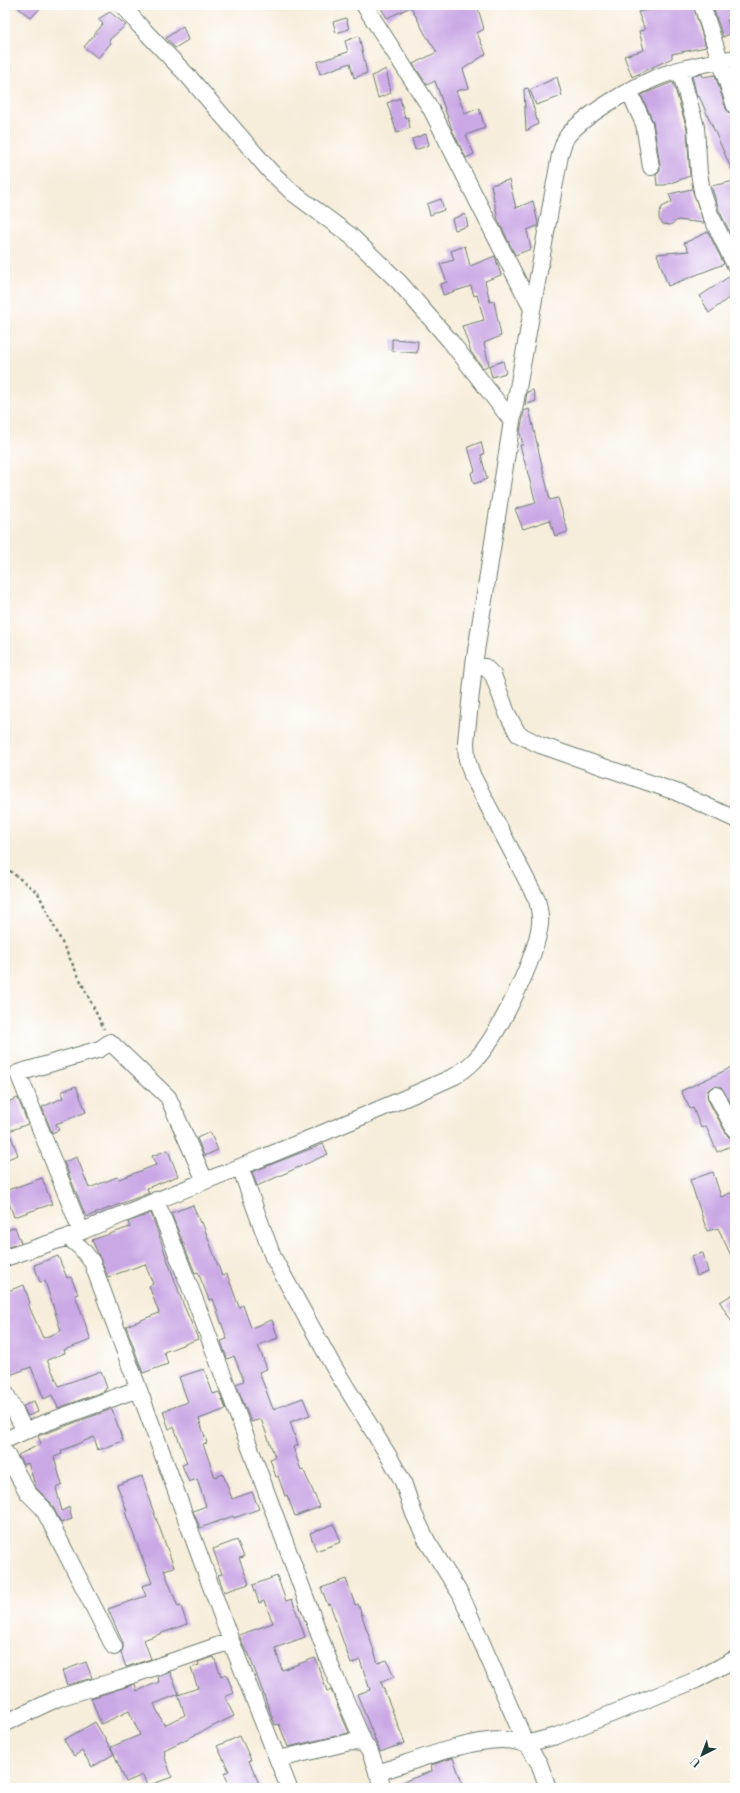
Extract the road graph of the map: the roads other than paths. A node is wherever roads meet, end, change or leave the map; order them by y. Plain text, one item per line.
1 (122, 5) edge
2 (364, 5) edge
3 (702, 5) edge
4 (728, 60) edge
5 (680, 70) junction
6 (629, 91) junction
7 (735, 106) edge
8 (651, 167) dead end
9 (735, 266) edge
10 (532, 309) junction
11 (512, 421) junction
12 (474, 664) junction
13 (735, 819) edge
14 (716, 1095) dead end
15 (735, 1130) edge
16 (240, 1167) junction
17 (199, 1183) junction
18 (156, 1200) junction
19 (74, 1234) junction
20 (5, 1258) edge
21 (138, 1389) junction
22 (5, 1392) edge
23 (25, 1430) junction
24 (5, 1440) edge
25 (5, 1452) edge
26 (231, 1641) junction
27 (114, 1647) dead end
28 (735, 1659) edge
29 (5, 1723) edge
30 (364, 1743) junction
31 (526, 1744) junction
32 (279, 1759) junction
33 (377, 1773) junction
34 (289, 1788) edge
35 (382, 1788) edge
36 (548, 1788) edge

1 - 11 street
2 - 10 street
3 - 4 street
4 - 5 street
4 - 7 street
5 - 6 street
5 - 9 street
6 - 8 street
6 - 10 street
10 - 11 street
11 - 12 street
12 - 13 street
12 - 16 street
14 - 15 street
16 - 17 street
16 - 31 street
17 - 18 street
17 - 19 street
18 - 19 street
18 - 30 street
19 - 20 street
19 - 21 street
21 - 23 street
21 - 26 street
22 - 23 street
23 - 24 street
25 - 27 street
26 - 29 street
26 - 32 street
28 - 31 street
30 - 32 street
30 - 33 street
31 - 33 street
31 - 36 street
32 - 34 street
33 - 35 street

